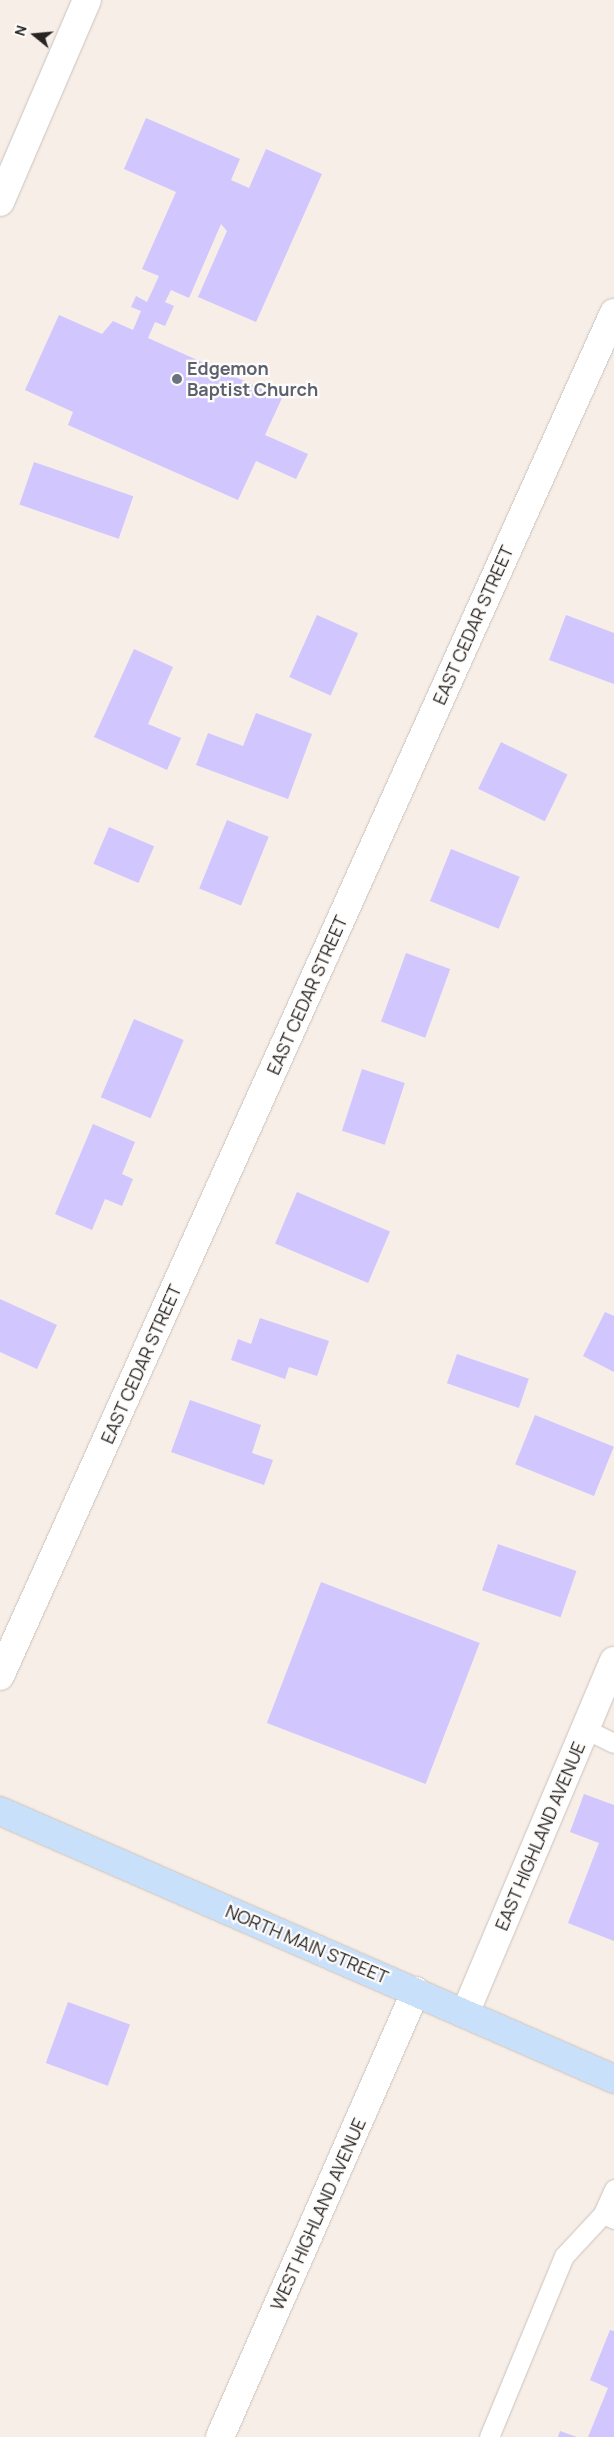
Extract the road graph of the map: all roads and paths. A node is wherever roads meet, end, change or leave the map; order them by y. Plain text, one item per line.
1 (86, 0) edge
2 (0, 202) edge
3 (614, 313) edge
4 (614, 1661) edge
5 (0, 1676) edge
6 (585, 1729) junction
7 (614, 1743) edge
8 (0, 1811) edge
9 (416, 1991) junction
10 (466, 2012) junction
11 (614, 2079) edge
12 (614, 2189) edge
13 (609, 2217) edge
14 (220, 2437) edge
15 (489, 2437) edge

1 - 2 street
3 - 5 street, EAST CEDAR STREET
4 - 6 street, EAST HIGHLAND AVENUE
6 - 7 lane
6 - 10 street, EAST HIGHLAND AVENUE
8 - 9 main road, NORTH MAIN STREET
9 - 10 main road, NORTH MAIN STREET
9 - 14 street, WEST HIGHLAND AVENUE
10 - 11 main road, NORTH MAIN STREET
12 - 13 lane
13 - 15 lane

